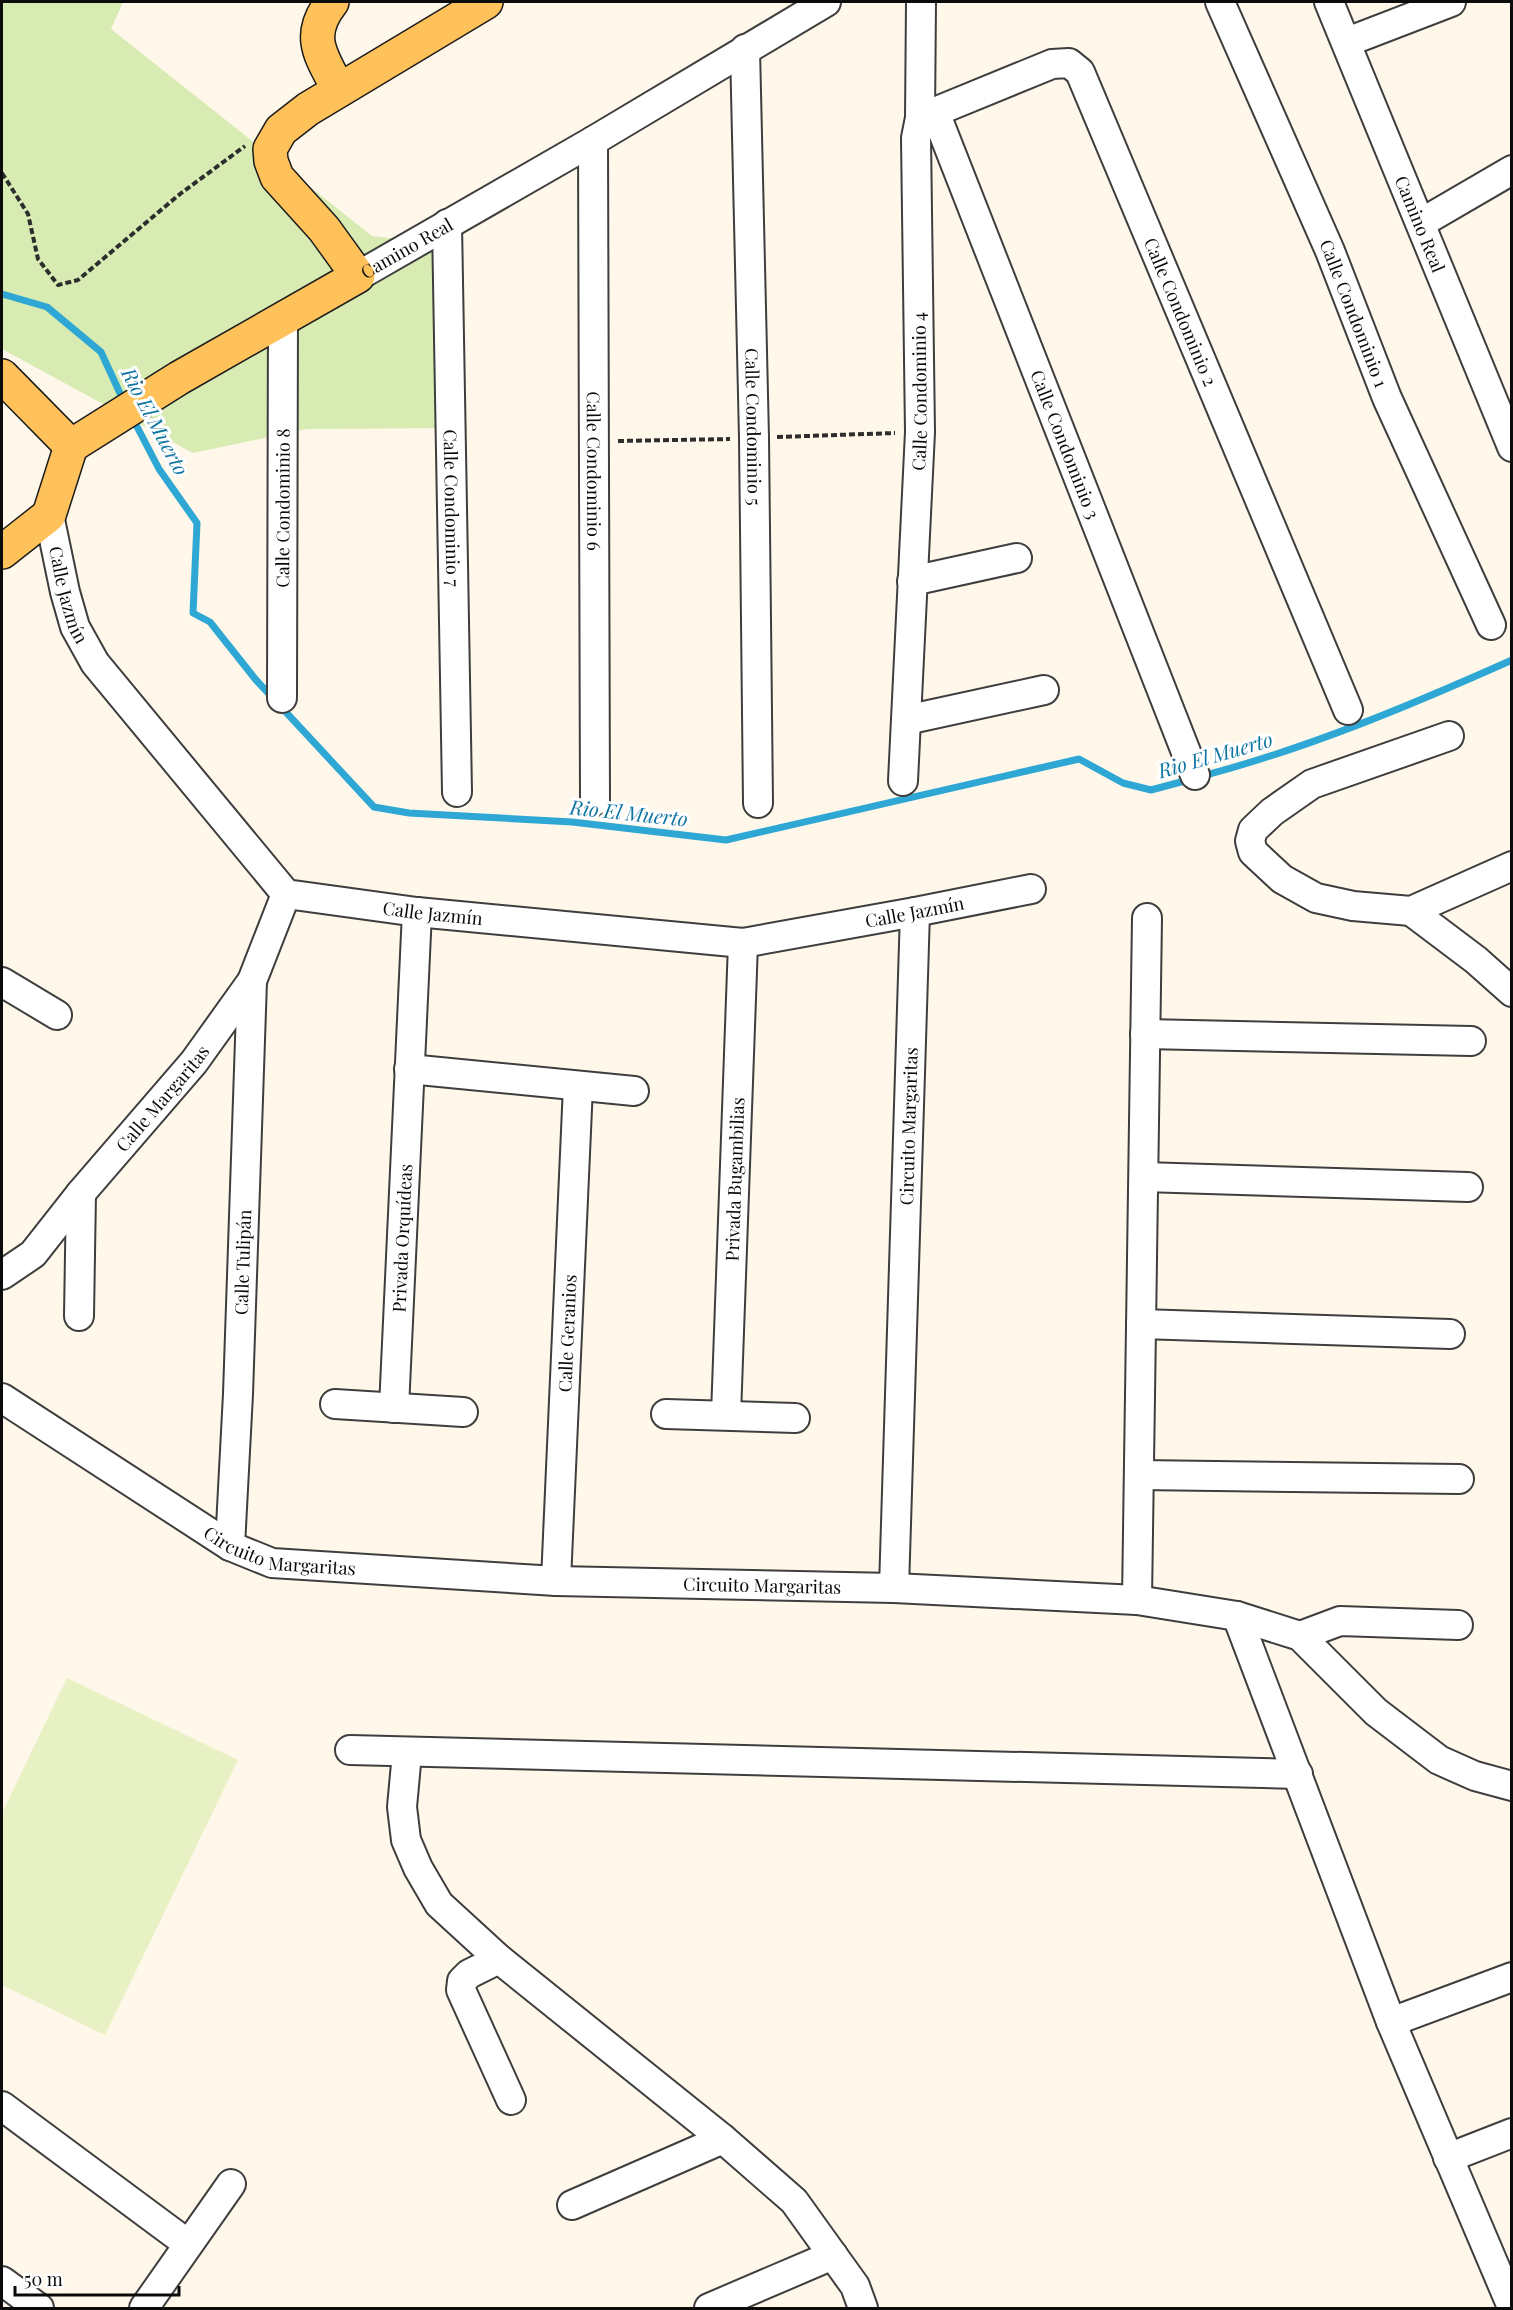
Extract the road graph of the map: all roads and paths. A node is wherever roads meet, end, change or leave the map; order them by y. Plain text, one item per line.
1 (332, 2) edge
2 (486, 2) edge
3 (826, 2) edge
4 (921, 2) edge
5 (1220, 2) edge
6 (1329, 2) edge
7 (1450, 2) edge
8 (1347, 42) junction
9 (745, 50) junction
10 (339, 90) junction
11 (927, 115) junction
12 (281, 130) junction
13 (593, 141) junction
14 (1512, 170) edge
15 (2, 173) edge
16 (1421, 223) junction
17 (447, 224) junction
18 (358, 276) junction
19 (283, 318) junction
20 (2, 376) edge
21 (78, 442) junction
22 (1512, 447) edge
23 (50, 515) junction
24 (2, 552) edge
25 (1017, 558) dead end
26 (912, 581) junction
27 (1491, 625) dead end
28 (1044, 690) dead end
29 (282, 698) dead end
30 (1348, 710) dead end
31 (906, 720) junction
32 (1449, 736) dead end
33 (1195, 775) dead end
34 (903, 781) dead end
35 (457, 792) dead end
36 (595, 801) dead end
37 (758, 803) dead end
38 (1512, 866) edge
39 (1030, 889) dead end
40 (286, 894) junction
41 (1411, 911) junction
42 (417, 912) junction
43 (915, 912) junction
44 (1147, 918) dead end
45 (743, 943) junction
46 (252, 981) junction
47 (2, 982) edge
48 (1512, 992) edge
49 (57, 1015) dead end
50 (1146, 1034) junction
51 (1472, 1041) dead end
52 (409, 1069) junction
53 (578, 1086) junction
54 (634, 1091) dead end
55 (1144, 1177) junction
56 (1468, 1187) dead end
57 (81, 1193) junction
58 (2, 1275) edge
59 (79, 1316) dead end
60 (1141, 1324) junction
61 (1450, 1334) dead end
62 (2, 1398) edge
63 (334, 1404) dead end
64 (394, 1408) junction
65 (463, 1412) dead end
66 (666, 1414) dead end
67 (726, 1415) junction
68 (795, 1418) dead end
69 (1139, 1475) junction
70 (1459, 1479) dead end
71 (230, 1546) junction
72 (556, 1581) junction
73 (894, 1588) junction
74 (1137, 1600) junction
75 (1237, 1616) junction
76 (1458, 1625) dead end
77 (1300, 1636) junction
78 (350, 1750) dead end
79 (407, 1753) junction
80 (1298, 1774) junction
81 (1512, 1786) edge
82 (500, 1959) junction
83 (1512, 1977) edge
84 (1391, 2022) junction
85 (512, 2100) dead end
86 (2, 2106) edge
87 (1512, 2133) edge
88 (723, 2139) junction
89 (1448, 2158) junction
90 (231, 2184) dead end
91 (572, 2205) dead end
92 (188, 2244) junction
93 (833, 2255) junction
94 (2, 2281) edge
95 (1509, 2296) edge
96 (39, 2308) edge
97 (144, 2308) edge
98 (709, 2308) edge
99 (863, 2308) edge

1 - 10 main road
2 - 10 main road
3 - 9 street, Camino Real
4 - 11 street, Calle Condominio 4
5 - 27 street, Calle Condominio 1
6 - 8 street, Camino Real
7 - 8 street
8 - 16 street, Camino Real
9 - 13 street, Camino Real
9 - 37 street, Calle Condominio 5
10 - 12 main road
11 - 26 street, Calle Condominio 4
11 - 30 street, Calle Condominio 2
11 - 33 street, Calle Condominio 3
12 - 15 path
12 - 18 main road
13 - 17 street, Camino Real
13 - 36 street, Calle Condominio 6
14 - 16 street
16 - 22 street, Camino Real
17 - 18 street, Camino Real
17 - 35 street, Calle Condominio 7
18 - 19 main road, Camino Real
19 - 21 main road, Camino Real
19 - 29 street, Calle Condominio 8
20 - 21 main road
21 - 23 main road
23 - 24 main road
23 - 40 street, Calle Jazmín
25 - 26 street
26 - 31 street, Calle Condominio 4
28 - 31 street
31 - 34 street, Calle Condominio 4
32 - 41 street
38 - 41 street
39 - 43 street, Calle Jazmín
40 - 42 street, Calle Jazmín
40 - 46 street, Calle Margaritas
41 - 48 street
42 - 45 street, Calle Jazmín
42 - 52 street, Privada Orquídeas
43 - 45 street, Calle Jazmín
43 - 73 street, Circuito Margaritas
44 - 50 street
45 - 67 street, Privada Bugambilias
46 - 57 street, Calle Margaritas
46 - 71 street, Calle Tulipán
47 - 49 street
50 - 51 street
50 - 55 street
52 - 53 street
52 - 64 street, Privada Orquídeas
53 - 54 street
53 - 72 street, Calle Geranios
55 - 56 street
55 - 60 street
57 - 58 street, Calle Margaritas
57 - 59 street
60 - 61 street
60 - 69 street
62 - 71 street, Circuito Margaritas
63 - 64 street
64 - 65 street
66 - 67 street
67 - 68 street
69 - 70 street
69 - 74 street
71 - 72 street, Circuito Margaritas
72 - 73 street, Circuito Margaritas
73 - 74 street
74 - 75 street
75 - 77 street
75 - 80 street
76 - 77 street
77 - 81 street
78 - 79 street
79 - 80 street
79 - 82 street
80 - 84 street
82 - 85 street
82 - 88 street
83 - 84 street
84 - 89 street
86 - 92 street
87 - 89 street
88 - 91 street
88 - 93 street
89 - 95 street
90 - 92 street
92 - 97 street
93 - 98 street
93 - 99 street
94 - 96 street

